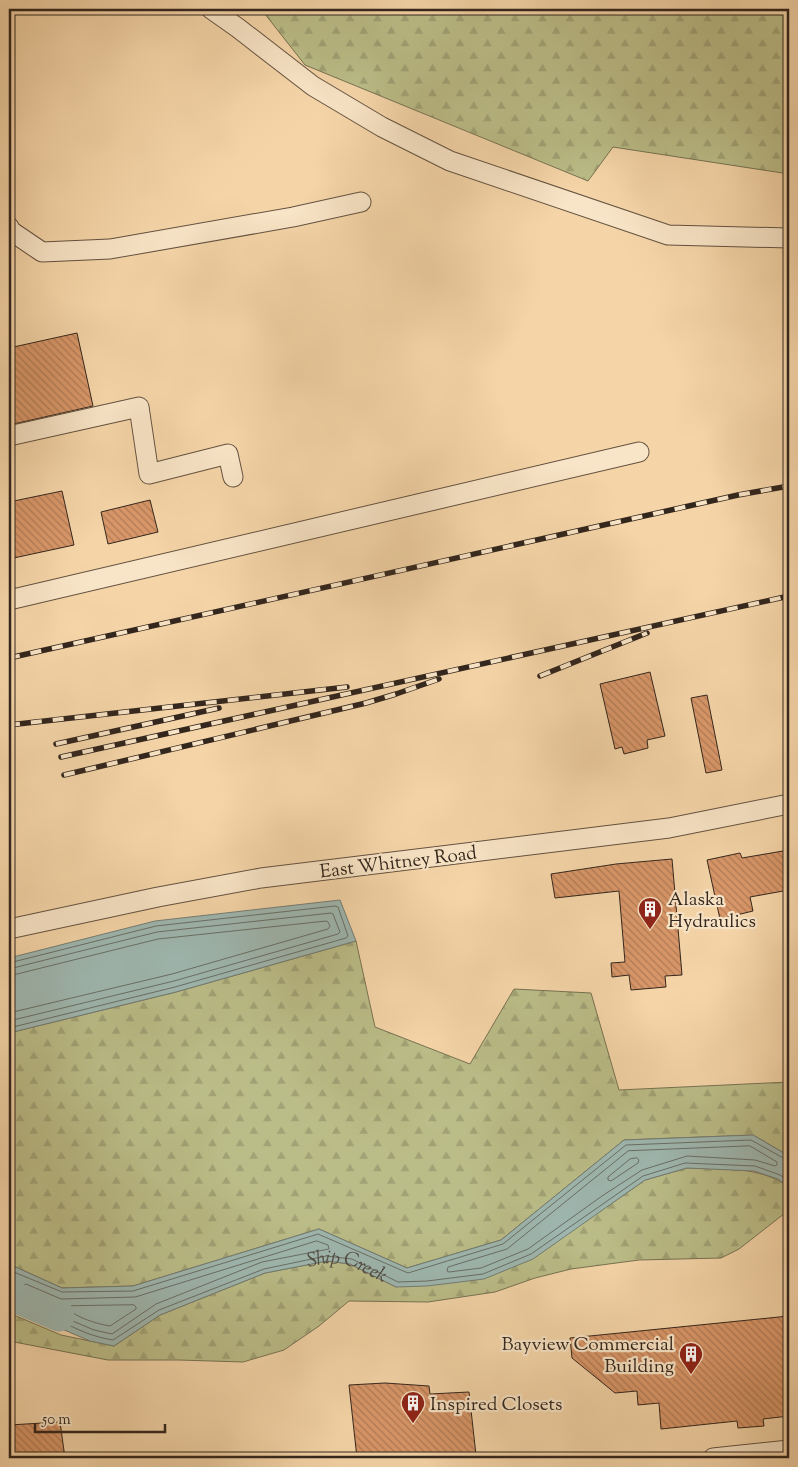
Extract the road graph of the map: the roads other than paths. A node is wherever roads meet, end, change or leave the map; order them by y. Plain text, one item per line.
1 (212, 9) edge
2 (362, 202) dead end
3 (9, 227) edge
4 (789, 238) edge
5 (9, 436) edge
6 (639, 452) dead end
7 (233, 477) dead end
8 (9, 600) edge
9 (789, 804) edge
10 (9, 929) edge
11 (789, 1450) edge
12 (713, 1458) edge

1 - 4 street
2 - 3 street
5 - 7 street
6 - 8 street
9 - 10 street, East Whitney Road
11 - 12 street

